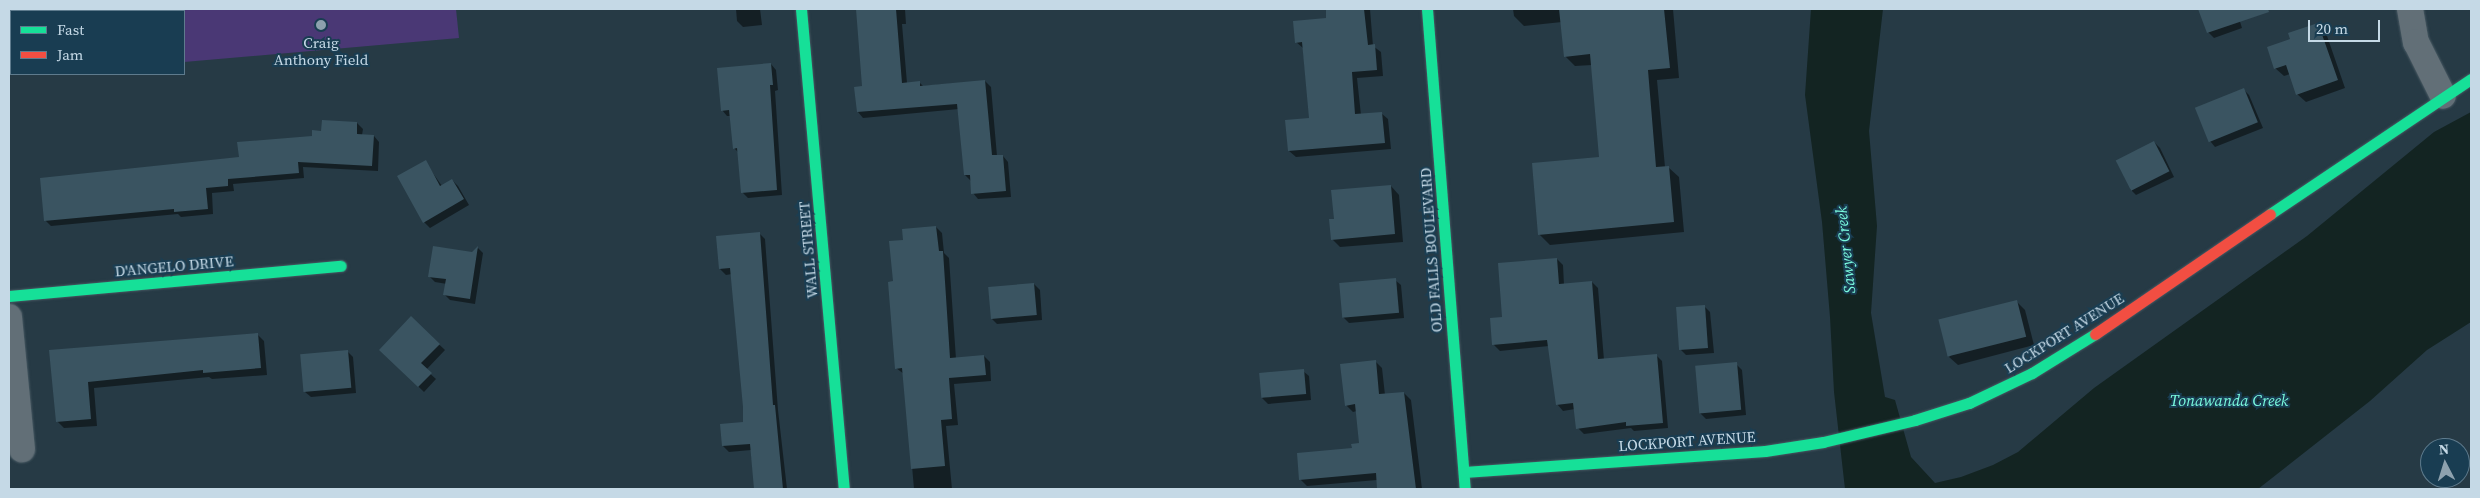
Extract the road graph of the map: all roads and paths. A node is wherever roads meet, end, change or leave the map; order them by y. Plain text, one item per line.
1 (801, 9) edge
2 (1427, 9) edge
3 (2410, 9) edge
4 (2471, 80) edge
5 (2443, 96) junction
6 (341, 266) dead end
7 (9, 296) edge
8 (9, 317) edge
9 (22, 450) dead end
10 (1464, 472) junction
11 (844, 489) edge
12 (1465, 489) edge

1 - 11 street, WALL STREET
2 - 10 street, OLD FALLS BOULEVARD
3 - 5 street
4 - 5 street, LOCKPORT AVENUE
5 - 10 street, LOCKPORT AVENUE
6 - 7 street, D'ANGELO DRIVE
8 - 9 street
10 - 12 street, OLD FALLS BOULEVARD

